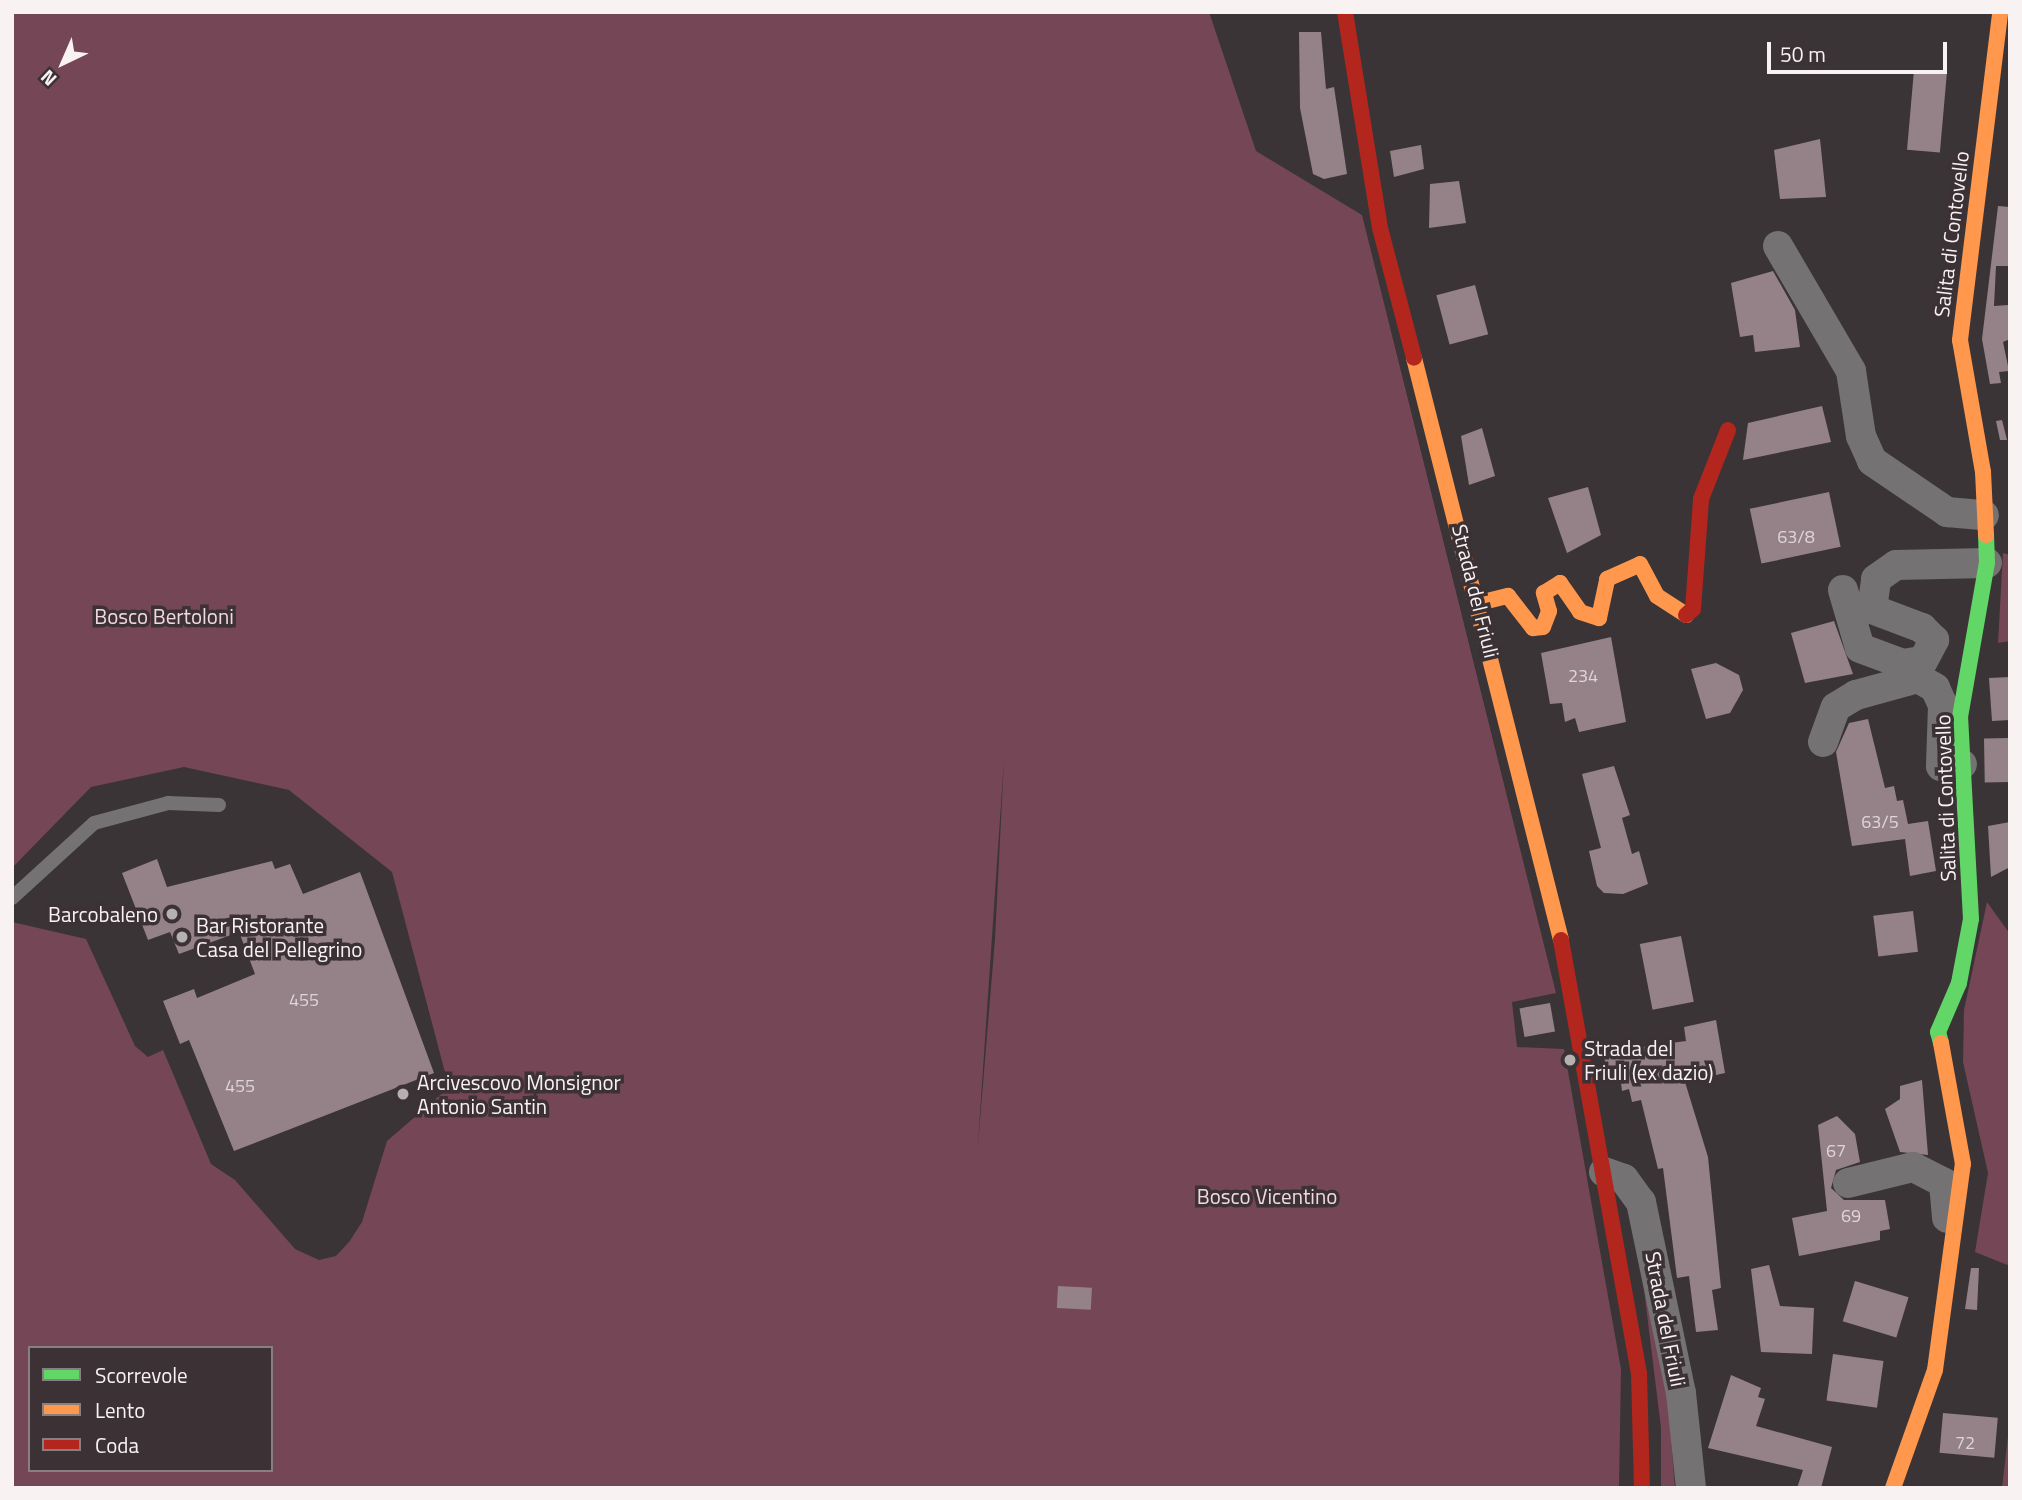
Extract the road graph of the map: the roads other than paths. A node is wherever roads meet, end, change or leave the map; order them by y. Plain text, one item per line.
1 (1345, 12) edge
2 (2000, 12) edge
3 (1778, 246) dead end
4 (1728, 430) dead end
5 (1984, 515) junction
6 (1987, 563) junction
7 (1843, 590) dead end
8 (1479, 603) junction
9 (1823, 742) dead end
10 (1962, 764) junction
11 (219, 805) dead end
12 (12, 898) edge
13 (1604, 1172) junction
14 (1848, 1183) dead end
15 (1956, 1223) junction
16 (1642, 1488) edge
17 (1690, 1488) edge
18 (1893, 1488) edge

1 - 8 street, Strada del Friuli
2 - 5 street, Salita di Contovello
3 - 5 street
4 - 8 street
5 - 6 street, Salita di Contovello
6 - 7 street
6 - 10 street, Salita di Contovello
8 - 13 street, Strada del Friuli
9 - 10 street
10 - 15 street, Salita di Contovello
11 - 12 lane
13 - 16 street, Strada del Friuli
13 - 17 street, Strada del Friuli
14 - 15 street
15 - 18 street, Salita di Contovello

